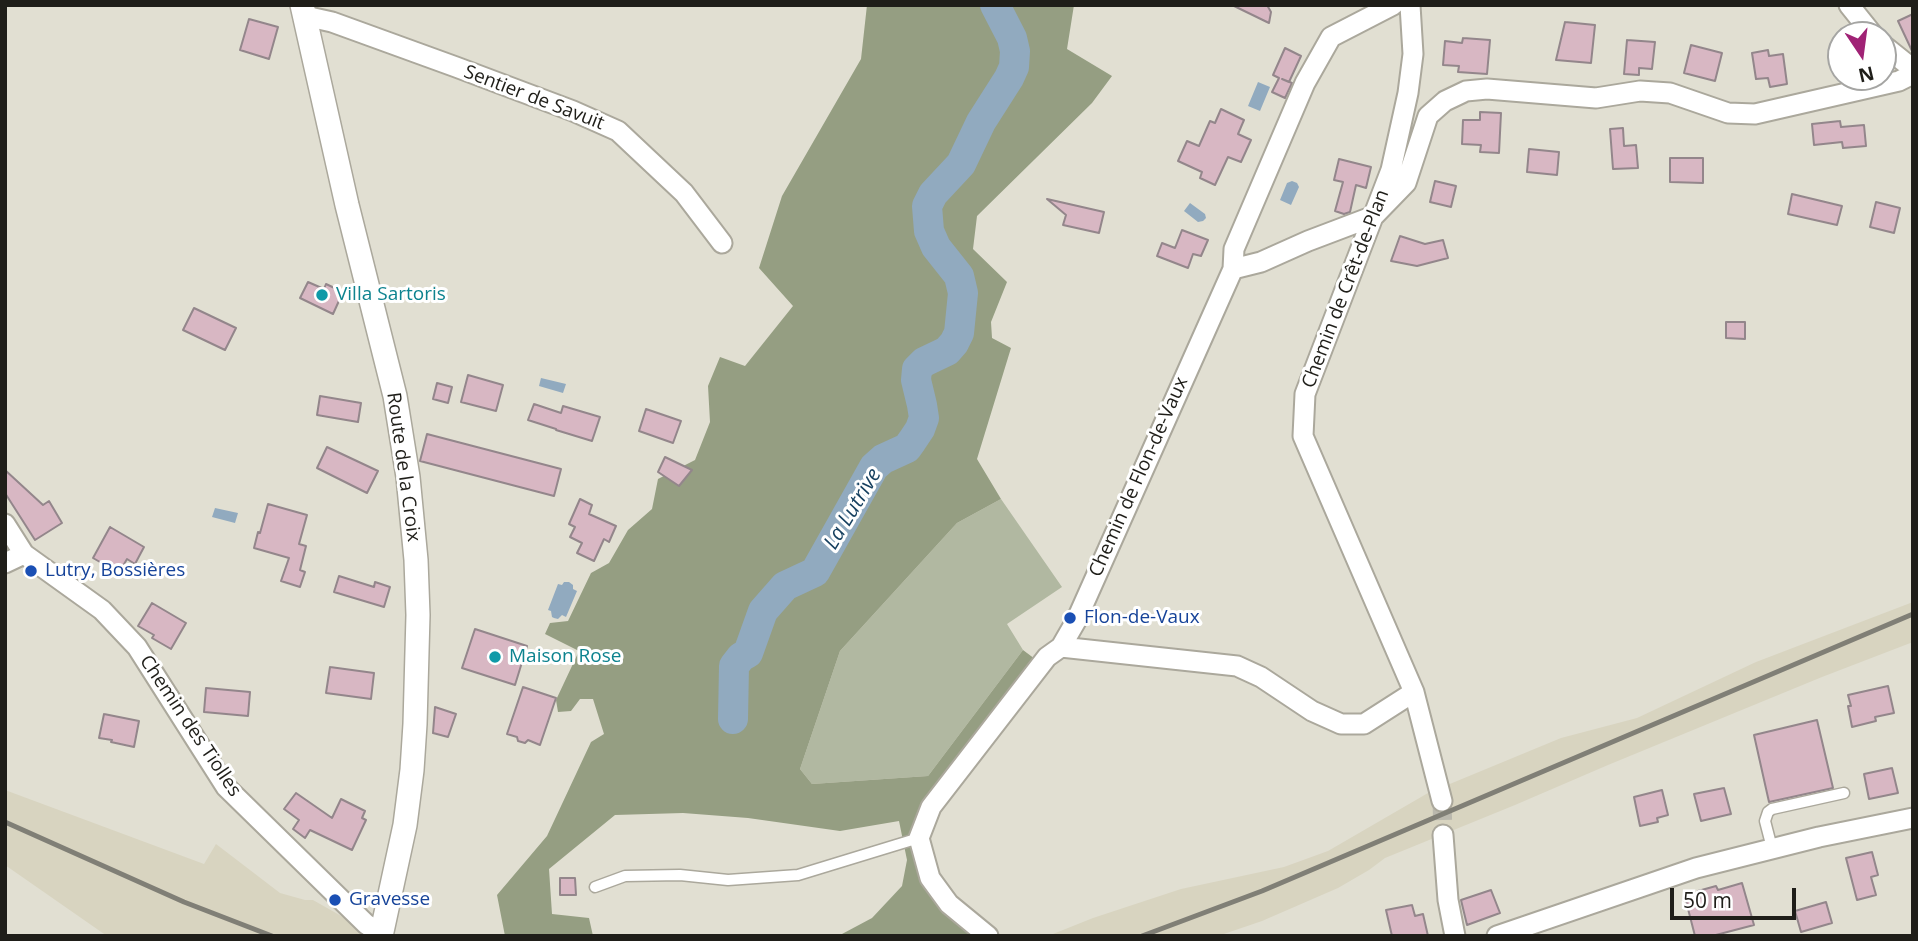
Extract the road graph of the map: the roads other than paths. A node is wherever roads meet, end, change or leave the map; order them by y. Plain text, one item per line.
1 (1393, 5) edge
2 (1409, 5) edge
3 (1849, 5) edge
4 (303, 11) edge
5 (1862, 21) edge
6 (1897, 56) edge
7 (1913, 69) edge
8 (1913, 74) edge
9 (1374, 216) junction
10 (722, 243) dead end
11 (1233, 269) junction
12 (5, 524) edge
13 (24, 554) junction
14 (5, 564) edge
15 (1061, 647) junction
16 (1414, 692) junction
17 (1844, 793) dead end
18 (1442, 801) tunnel mouth
19 (1913, 818) edge
20 (1443, 835) tunnel mouth
21 (919, 838) junction
22 (1772, 848) junction
23 (595, 887) dead end
24 (381, 935) edge
25 (988, 936) edge
26 (1455, 936) edge
27 (1497, 936) edge

1 - 11 street, Chemin de Flon-de-Vaux
2 - 9 street, Chemin de Crêt-de-Plan
3 - 5 street
4 - 10 street, Sentier de Savuit
4 - 24 street, Route de la Croix
6 - 7 street
8 - 9 street
9 - 11 street
9 - 16 street, Chemin de Crêt-de-Plan
11 - 15 street, Chemin de Flon-de-Vaux
12 - 13 street
13 - 14 street
13 - 24 street, Chemin des Tiolles
15 - 16 street
15 - 21 street, Chemin de Flon-de-Vaux
16 - 18 street, Chemin de Crêt-de-Plan
17 - 22 lane
19 - 22 street
20 - 26 street
21 - 23 lane
21 - 25 street
22 - 27 street

